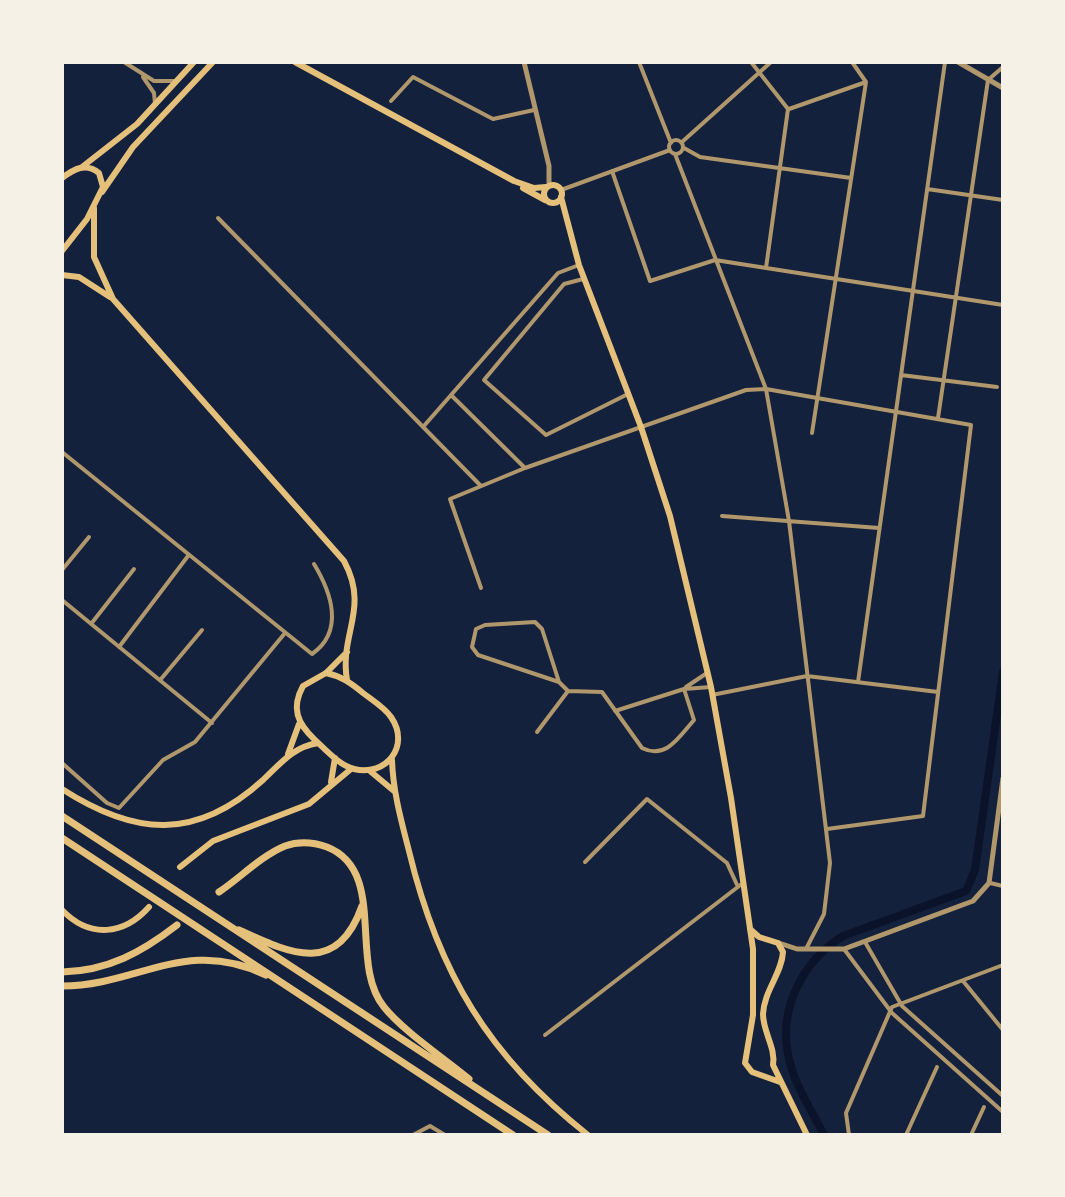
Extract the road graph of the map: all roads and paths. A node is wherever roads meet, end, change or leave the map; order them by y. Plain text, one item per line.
1 (124, 62) edge
2 (194, 62) edge
3 (213, 62) edge
4 (295, 62) edge
5 (524, 62) edge
6 (639, 62) edge
7 (751, 62) edge
8 (771, 62) edge
9 (852, 62) edge
10 (945, 62) edge
11 (958, 62) edge
12 (1003, 67) edge
13 (760, 73) junction
14 (142, 75) junction
15 (988, 80) junction
16 (179, 81) junction
17 (866, 82) junction
18 (1003, 88) edge
19 (391, 101) dead end
20 (154, 106) junction
21 (788, 109) junction
22 (534, 110) junction
23 (671, 143) junction
24 (683, 145) junction
25 (670, 150) junction
26 (675, 154) junction
27 (82, 167) junction
28 (780, 168) junction
29 (612, 171) junction
30 (62, 178) edge
31 (851, 178) junction
32 (514, 181) junction
33 (547, 186) junction
34 (927, 189) junction
35 (102, 192) junction
36 (561, 193) junction
37 (970, 195) junction
38 (1003, 200) edge
39 (548, 202) junction
40 (94, 208) junction
41 (218, 218) dead end
42 (566, 220) junction
43 (62, 251) edge
44 (715, 260) junction
45 (579, 265) junction
46 (766, 268) junction
47 (62, 275) edge
48 (583, 279) junction
49 (837, 279) junction
50 (913, 291) junction
51 (956, 298) junction
52 (113, 299) junction
53 (1003, 305) edge
54 (901, 375) junction
55 (943, 380) junction
56 (997, 387) dead end
57 (766, 389) junction
58 (628, 394) junction
59 (451, 395) junction
60 (818, 398) junction
61 (895, 412) junction
62 (938, 419) junction
63 (423, 427) junction
64 (641, 427) junction
65 (812, 433) dead end
66 (62, 452) edge
67 (525, 468) junction
68 (481, 486) junction
69 (722, 516) dead end
70 (789, 521) junction
71 (879, 528) junction
72 (89, 537) dead end
73 (188, 556) junction
74 (314, 564) dead end
75 (134, 569) dead end
76 (62, 570) edge
77 (481, 588) dead end
78 (62, 600) edge
79 (91, 624) junction
80 (202, 630) dead end
81 (285, 633) junction
82 (119, 647) junction
83 (347, 652) junction
84 (326, 673) junction
85 (707, 673) junction
86 (807, 676) junction
87 (161, 679) junction
88 (347, 680) junction
89 (559, 682) junction
90 (858, 682) junction
91 (684, 689) junction
92 (568, 691) junction
93 (711, 691) junction
94 (938, 692) junction
95 (615, 711) junction
96 (212, 723) junction
97 (299, 724) junction
98 (537, 732) dead end
99 (318, 743) junction
100 (287, 756) junction
101 (335, 758) junction
102 (392, 760) junction
103 (62, 763) edge
104 (351, 769) junction
105 (370, 771) junction
106 (1003, 778) edge
107 (331, 783) junction
108 (1002, 786) edge
109 (62, 789) edge
110 (394, 791) junction
111 (62, 816) edge
112 (827, 829) junction
113 (62, 838) edge
114 (585, 862) dead end
115 (180, 867) dead end
116 (989, 883) junction
117 (740, 884) junction
118 (1003, 886) edge
119 (219, 892) dead end
120 (362, 904) junction
121 (149, 907) dead end
122 (62, 910) edge
123 (212, 917) junction
124 (177, 925) dead end
125 (750, 929) junction
126 (766, 939) junction
127 (865, 941) junction
128 (778, 943) junction
129 (753, 949) junction
130 (797, 949) junction
131 (806, 949) junction
132 (844, 949) junction
133 (783, 957) junction
134 (1003, 965) edge
135 (62, 972) edge
136 (963, 981) junction
137 (62, 986) edge
138 (294, 988) junction
139 (902, 1006) junction
140 (892, 1013) junction
141 (1003, 1030) edge
142 (545, 1035) dead end
143 (773, 1065) junction
144 (937, 1067) dead end
145 (764, 1073) junction
146 (780, 1082) junction
147 (1003, 1096) edge
148 (492, 1098) junction
149 (984, 1107) dead end
150 (1003, 1112) edge
151 (413, 1135) edge
152 (445, 1135) edge
153 (513, 1135) edge
154 (548, 1135) edge
155 (588, 1135) edge
156 (807, 1135) edge
157 (849, 1135) edge
158 (906, 1135) edge
159 (971, 1135) edge

1 - 14 street
2 - 16 main road
3 - 35 main road
4 - 32 main road
5 - 22 street
6 - 23 street
7 - 13 street
8 - 13 street
9 - 17 street
10 - 34 street
11 - 15 street
12 - 15 street
13 - 21 street
13 - 24 street
14 - 16 street
14 - 20 street
15 - 18 street
15 - 37 street
16 - 20 main road
17 - 21 street
17 - 31 street
19 - 22 street
20 - 27 main road
21 - 28 street
22 - 33 street
23 - 24 street
23 - 25 street
24 - 26 street
24 - 28 street
25 - 26 street
25 - 29 street
26 - 44 street
27 - 30 main road
27 - 35 main road
28 - 31 street
28 - 46 street
29 - 36 street
29 - 44 street
31 - 49 street
32 - 33 main road
32 - 39 main road
33 - 36 main road
33 - 39 main road
34 - 37 street
34 - 50 street
35 - 40 main road
36 - 39 main road
36 - 42 main road
37 - 38 street
37 - 51 street
39 - 42 main road
40 - 43 main road
40 - 52 main road
41 - 63 street
42 - 45 main road
44 - 46 street
44 - 57 street
45 - 48 main road
45 - 59 street
46 - 49 street
47 - 52 main road
48 - 58 main road
48 - 58 street
49 - 50 street
49 - 60 street
50 - 51 street
50 - 54 street
51 - 53 street
51 - 55 street
52 - 83 main road
54 - 55 street
54 - 61 street
55 - 56 street
55 - 62 street
57 - 60 street
57 - 64 street
57 - 70 street
58 - 64 main road
59 - 63 street
59 - 67 street
60 - 61 street
60 - 65 street
61 - 62 street
61 - 71 street
62 - 94 street
63 - 68 street
64 - 67 street
64 - 85 main road
66 - 73 street
67 - 68 street
68 - 77 street
69 - 70 street
70 - 71 street
70 - 86 street
71 - 90 street
72 - 76 street
73 - 81 street
73 - 82 street
74 - 81 street
75 - 79 street
78 - 79 street
79 - 82 street
80 - 87 street
81 - 96 street
82 - 87 street
83 - 84 main road
83 - 88 main road
84 - 88 main road
84 - 97 main road
85 - 91 street
85 - 93 main road
86 - 90 street
86 - 93 street
86 - 112 street
87 - 96 street
88 - 102 main road
89 - 89 street
89 - 92 street
90 - 94 street
91 - 93 street
91 - 95 street
91 - 95 street
92 - 95 street
92 - 98 street
93 - 117 main road
94 - 112 street
96 - 103 street
97 - 99 main road
97 - 100 main road
99 - 100 main road
99 - 101 main road
100 - 109 main road
101 - 104 main road
101 - 107 main road
102 - 105 main road
102 - 110 main road
104 - 105 main road
104 - 107 main road
105 - 110 main road
106 - 108 street
107 - 115 main road
108 - 116 street
110 - 155 main road
111 - 123 highway
112 - 131 street
113 - 138 highway
114 - 117 street
116 - 118 street
116 - 127 street
117 - 125 main road
117 - 142 street
119 - 120 highway
120 - 123 highway
120 - 148 highway
121 - 122 main road
123 - 148 highway
124 - 135 highway
125 - 126 main road
125 - 129 main road
126 - 128 main road
126 - 129 main road
127 - 132 street
127 - 139 street
128 - 130 street
128 - 133 main road
129 - 145 main road
130 - 131 street
130 - 133 street
131 - 132 street
132 - 140 street
133 - 143 main road
134 - 136 street
136 - 139 street
136 - 141 street
137 - 138 highway
138 - 153 highway
139 - 140 street
139 - 147 street
140 - 150 street
140 - 157 street
143 - 145 main road
143 - 146 main road
144 - 158 street
145 - 146 main road
146 - 156 main road
148 - 154 highway
149 - 159 street
151 - 152 street

